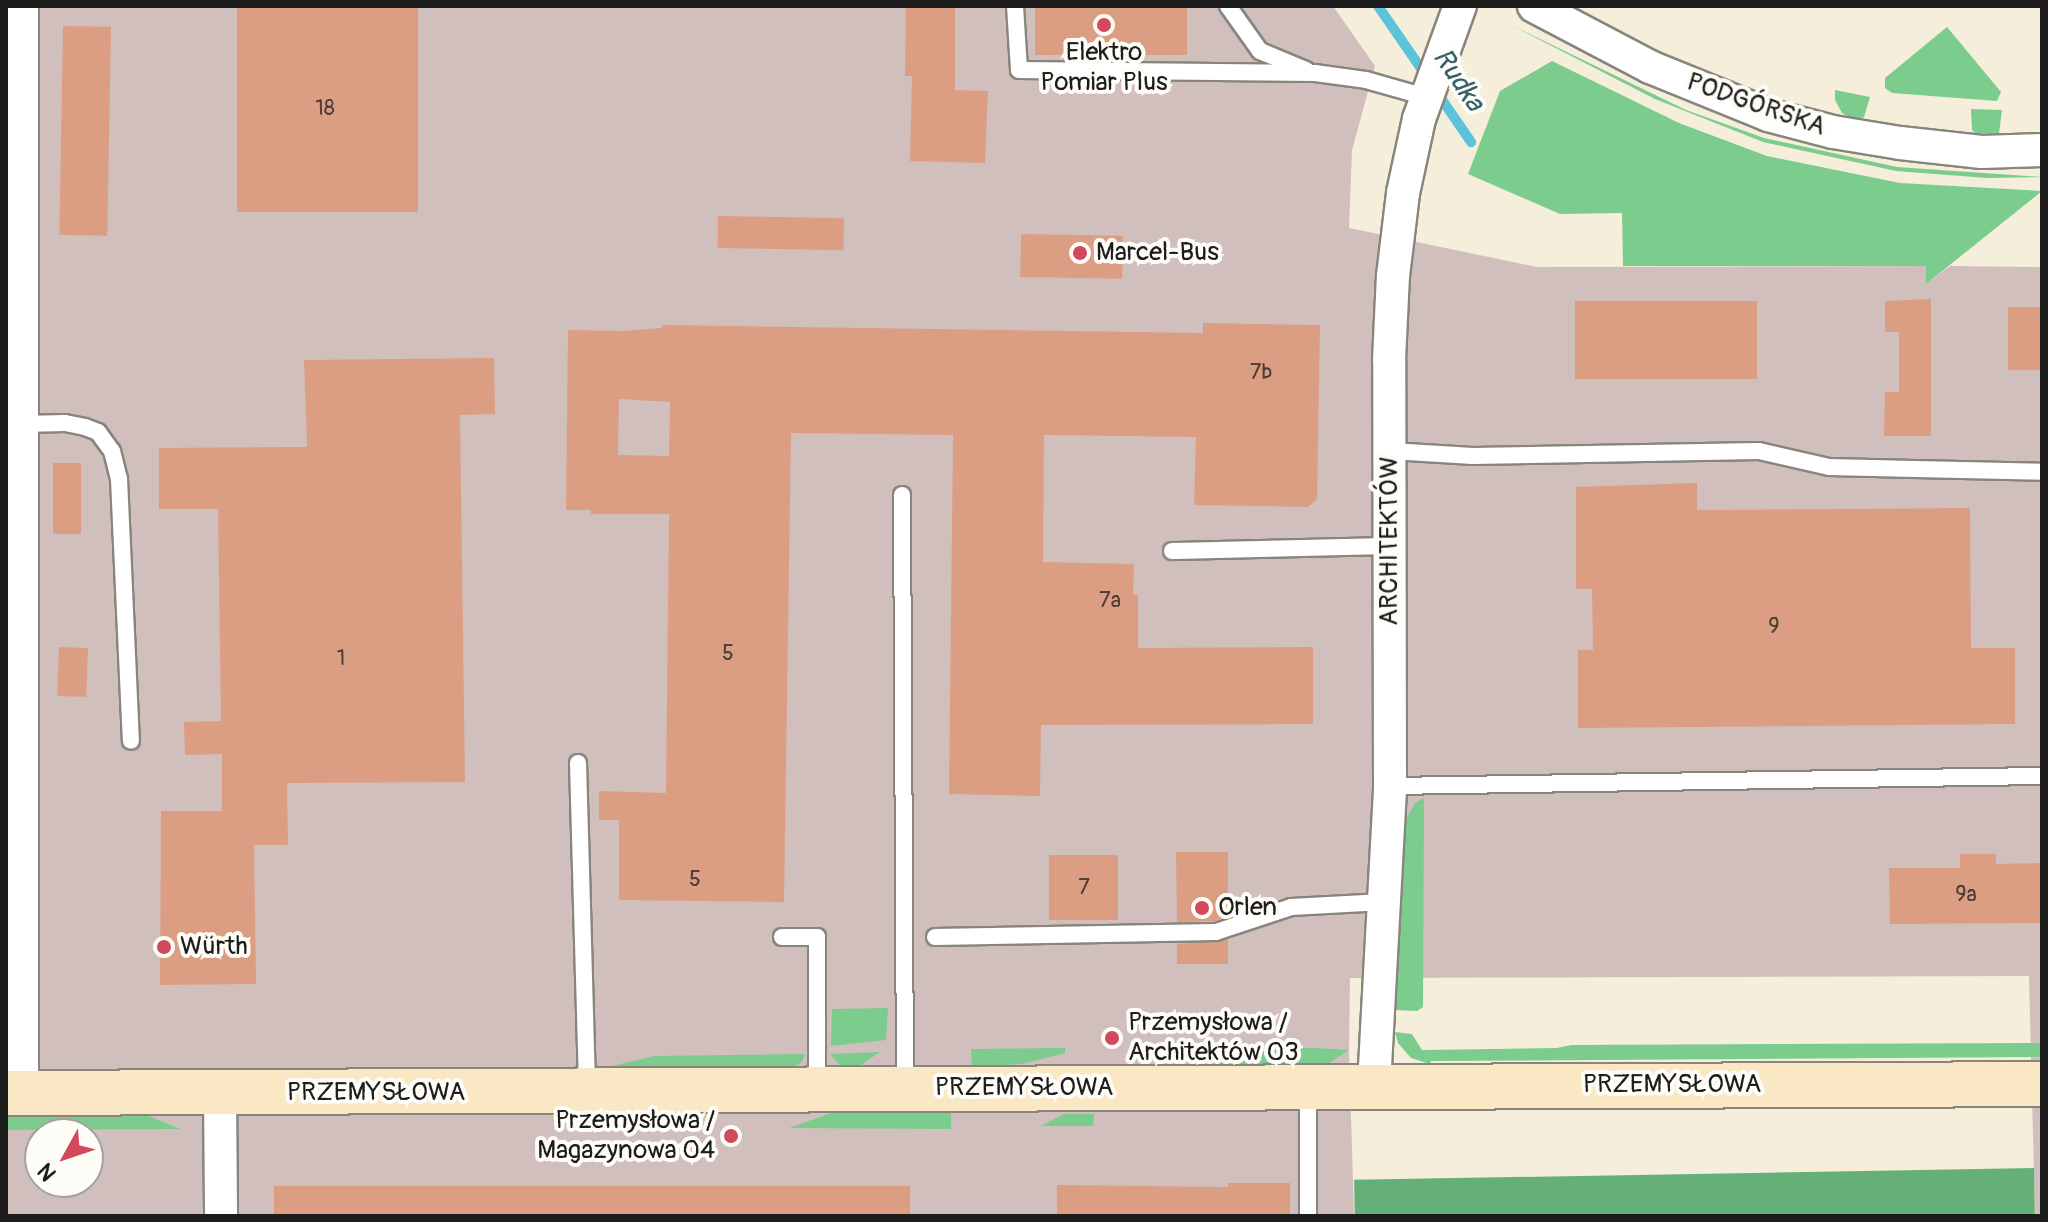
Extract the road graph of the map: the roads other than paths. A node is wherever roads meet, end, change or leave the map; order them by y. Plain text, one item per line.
1 (22, 6) edge
2 (1015, 6) edge
3 (1228, 6) edge
4 (1460, 6) edge
5 (1534, 6) edge
6 (1315, 73) junction
7 (1422, 108) junction
8 (2042, 150) edge
9 (15, 237) edge
10 (22, 424) junction
11 (1391, 451) junction
12 (2042, 472) edge
13 (902, 495) dead end
14 (1390, 546) junction
15 (1172, 551) dead end
16 (14, 632) edge
17 (131, 741) dead end
18 (578, 763) dead end
19 (2042, 776) edge
20 (1390, 786) junction
21 (1384, 902) junction
22 (782, 937) dead end
23 (935, 937) dead end
24 (2042, 1084) edge
25 (1374, 1085) junction
26 (1308, 1086) junction
27 (905, 1089) junction
28 (817, 1090) junction
29 (587, 1091) junction
30 (14, 1093) edge
31 (220, 1094) junction
32 (221, 1216) edge
33 (1308, 1216) edge

1 - 9 street
2 - 6 lane
3 - 6 lane
4 - 7 street, ARCHITEKTÓW
5 - 8 street, PODGÓRSKA
6 - 7 lane
7 - 11 street, ARCHITEKTÓW
9 - 10 street
10 - 16 street
10 - 17 lane
11 - 12 lane
11 - 14 street, ARCHITEKTÓW
13 - 27 lane
14 - 15 lane
14 - 20 street, ARCHITEKTÓW
16 - 30 street
18 - 29 lane
19 - 20 lane
20 - 21 street, ARCHITEKTÓW
21 - 23 lane
21 - 25 street, ARCHITEKTÓW
22 - 28 lane
24 - 25 street, PRZEMYSŁOWA
25 - 26 street, PRZEMYSŁOWA
26 - 27 street, PRZEMYSŁOWA
26 - 33 lane
27 - 28 street, PRZEMYSŁOWA
28 - 29 street, PRZEMYSŁOWA
29 - 31 street, PRZEMYSŁOWA
30 - 31 street, PRZEMYSŁOWA
31 - 32 street

